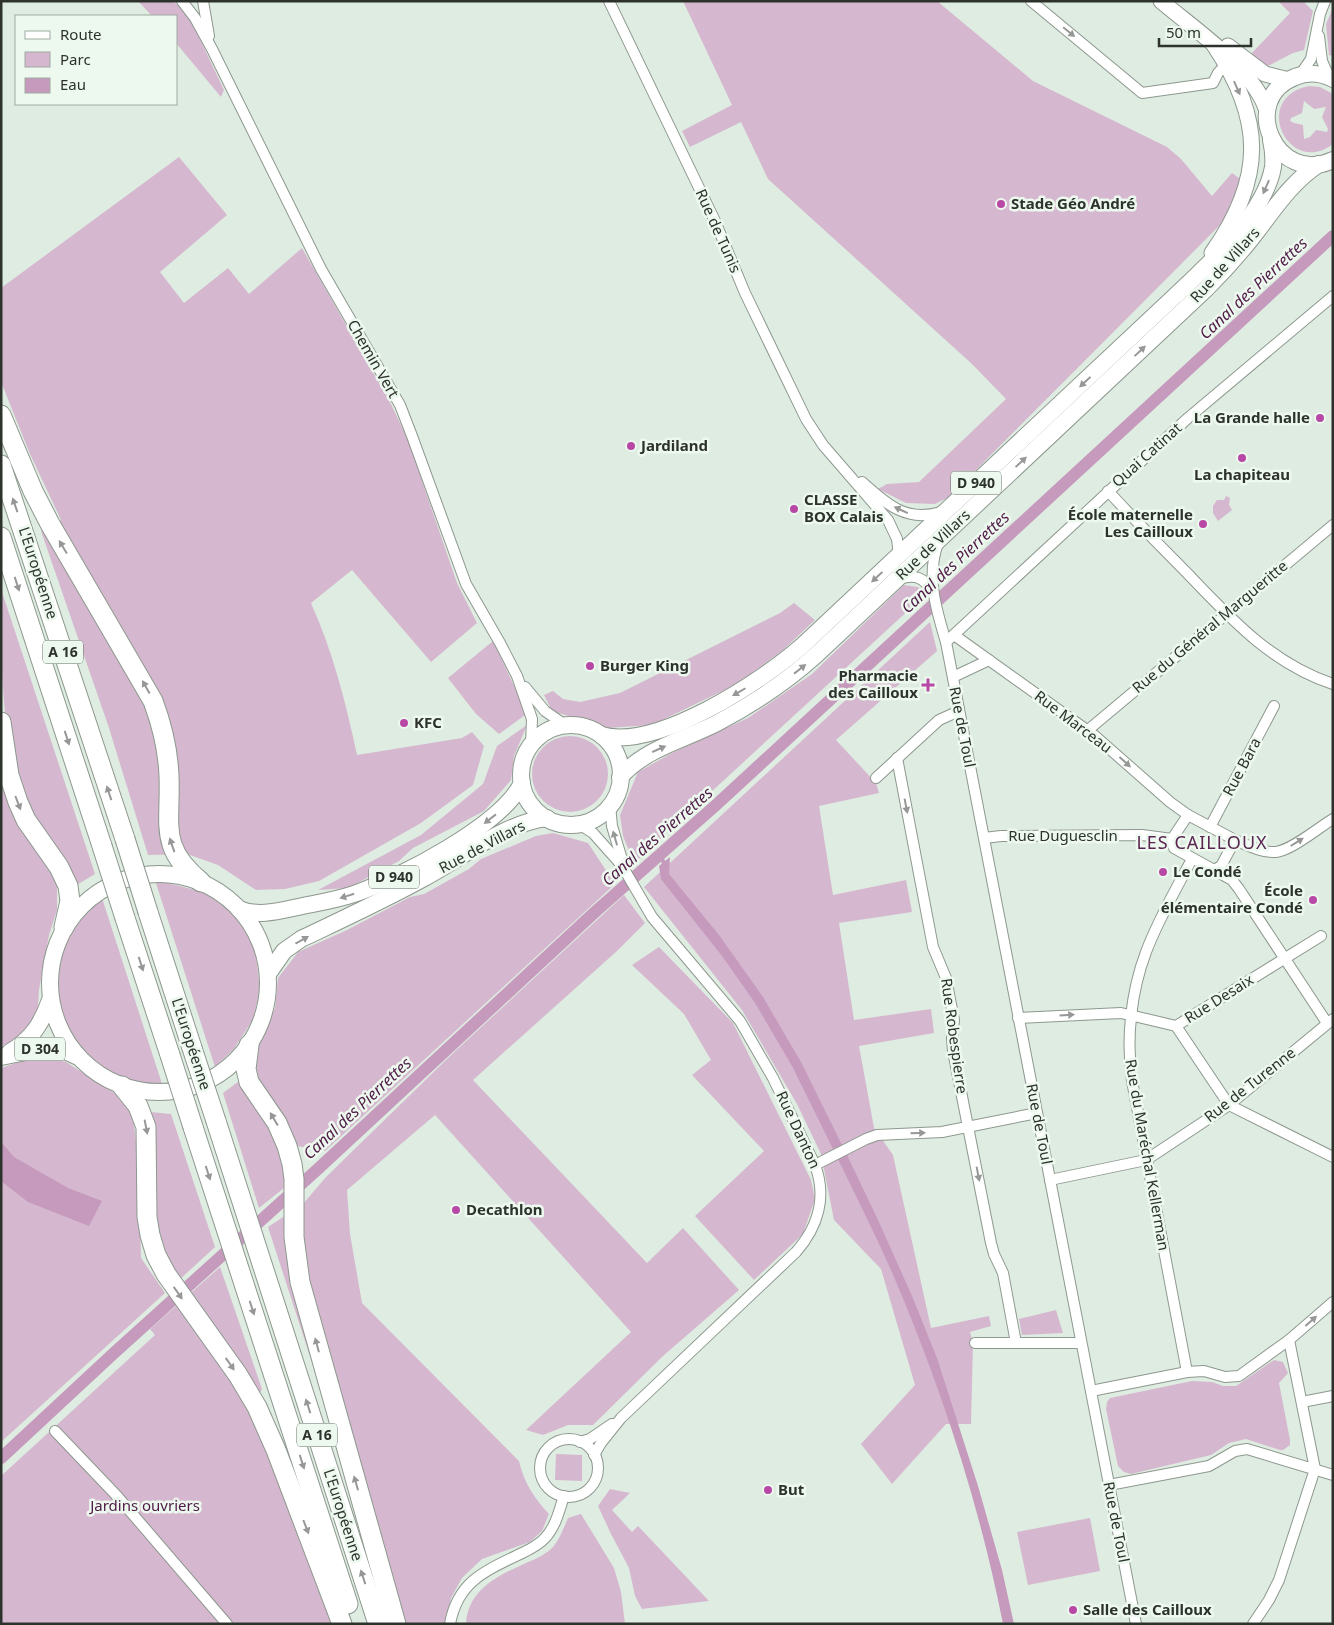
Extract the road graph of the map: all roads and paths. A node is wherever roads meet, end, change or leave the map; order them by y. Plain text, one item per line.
1 (182, 1) edge
2 (196, 1) edge
3 (203, 1) edge
4 (608, 1) edge
5 (1031, 1) edge
6 (1161, 1) edge
7 (1174, 1) edge
8 (1325, 1) edge
9 (1318, 26) junction
10 (1214, 45) junction
11 (212, 49) junction
12 (1226, 64) junction
13 (1294, 77) junction
14 (1331, 78) edge
15 (1267, 111) junction
16 (1271, 140) junction
17 (1329, 161) edge
18 (1192, 281) junction
19 (1333, 296) edge
20 (1, 415) edge
21 (833, 456) junction
22 (1, 465) edge
23 (1108, 491) junction
24 (948, 510) junction
25 (1333, 525) edge
26 (1, 537) edge
27 (939, 540) junction
28 (899, 556) junction
29 (896, 580) junction
30 (933, 592) junction
31 (1226, 614) junction
32 (950, 639) junction
33 (989, 660) junction
34 (517, 676) junction
35 (953, 677) junction
36 (1333, 684) edge
37 (1274, 706) dead end
38 (959, 710) junction
39 (1, 722) edge
40 (566, 725) junction
41 (1088, 730) junction
42 (601, 735) junction
43 (531, 745) junction
44 (897, 758) junction
45 (620, 777) junction
46 (876, 778) dead end
47 (522, 783) junction
48 (610, 805) junction
49 (1188, 815) junction
50 (547, 818) junction
51 (1333, 819) edge
52 (578, 824) junction
53 (1210, 827) junction
54 (984, 838) junction
55 (1172, 839) junction
56 (1235, 840) junction
57 (1192, 859) junction
58 (624, 869) junction
59 (1214, 870) junction
60 (201, 882) junction
61 (239, 909) junction
62 (64, 926) junction
63 (1321, 936) dead end
64 (1285, 959) junction
65 (268, 974) junction
66 (50, 1000) junction
67 (1131, 1015) junction
68 (1018, 1018) junction
69 (1330, 1021) edge
70 (1176, 1026) junction
71 (249, 1045) junction
72 (1, 1057) edge
73 (78, 1057) junction
74 (122, 1086) junction
75 (1229, 1106) junction
76 (1037, 1113) junction
77 (968, 1126) junction
78 (1333, 1157) edge
79 (1146, 1160) junction
80 (815, 1165) junction
81 (1050, 1180) junction
82 (1333, 1302) edge
83 (1289, 1340) junction
84 (975, 1343) dead end
85 (1016, 1343) junction
86 (1082, 1343) junction
87 (1187, 1372) junction
88 (1091, 1391) junction
89 (1333, 1396) edge
90 (1302, 1402) junction
91 (621, 1418) junction
92 (55, 1431) dead end
93 (580, 1442) junction
94 (594, 1455) junction
95 (1315, 1469) junction
96 (1333, 1475) edge
97 (1109, 1485) junction
98 (564, 1496) junction
99 (227, 1624) edge
100 (342, 1624) edge
101 (354, 1624) edge
102 (378, 1624) edge
103 (396, 1624) edge
104 (450, 1624) edge
105 (1136, 1624) edge
106 (1253, 1624) edge

1 - 2 street
1 - 11 street, Chemin Vert
3 - 11 street, Chemin Vert
4 - 21 street, Rue de Tunis
5 -> 12 street
6 - 10 main road
7 - 13 main road
8 - 9 street
9 - 13 street
9 - 14 street
10 - 12 main road
10 - 15 main road
11 - 34 street, Chemin Vert
12 -> 18 main road
13 - 14 main road
13 - 15 main road
15 - 16 main road, Rue de Villars
16 - 17 main road
16 -> 18 main road, Rue de Villars / D 940
27 -> 17 main road, Rue de Villars / D 940
18 -> 24 main road, Rue de Villars / D 940
19 - 23 street, Quai Catinat
60 -> 20 highway
24 -> 21 street, Rue de Tunis
21 - 28 street, Rue de Tunis
102 -> 22 highway, L'Européenne / A 16, bridge
23 - 31 street
23 - 32 street, Quai Catinat
24 - 28 main road, Rue de Villars / D 940
25 - 31 street, Rue du Général Margueritte
26 -> 101 highway, L'Européenne / A 16, bridge
27 - 29 main road, Rue de Villars / D 940
27 - 30 street, Rue de Toul
28 -> 42 main road, Rue de Villars / D 940
29 - 30 street
45 -> 29 main road, Rue de Villars / D 940
30 - 32 street, Rue de Toul
31 - 36 street
31 - 41 street, Rue du Général Margueritte
32 - 33 street, Rue Marceau
32 - 35 street, Rue de Toul
33 - 35 street
33 - 41 street, Rue Marceau
34 - 40 street
34 - 43 street
35 - 38 street, Rue de Toul
37 - 53 street, Rue Bara
38 - 44 street
38 - 54 street, Rue de Toul
39 -> 62 highway
40 - 42 main road
40 - 43 main road
41 -> 49 street, Rue Marceau
42 - 45 main road
43 - 47 main road
44 - 46 street
44 -> 77 street, Rue Robespierre
45 - 48 main road
47 - 50 main road
47 -> 61 main road, Rue de Villars / D 940
48 - 52 main road
58 -> 48 street
49 - 53 street, Rue Marceau
49 - 55 street
50 - 52 main road
65 -> 50 main road, Rue de Villars / D 940
56 -> 51 street, Rue Marceau
52 - 58 street
53 - 56 street, Rue Marceau
54 - 55 street, Rue Duguesclin
54 - 68 street, Rue de Toul
55 - 57 street
56 - 59 street
57 - 59 street
57 - 67 street, Rue du Maréchal Kellerman
58 - 80 street, Rue Danton
59 - 64 street
60 - 61 main road
60 - 62 main road
61 - 65 main road
62 - 66 main road
63 - 64 street, Rue Desaix
64 - 69 street
64 - 70 street, Rue Desaix
65 - 71 main road
66 - 72 main road, D 304
66 - 73 main road
68 -> 67 street, Rue Desaix
67 - 70 street, Rue Desaix
67 - 79 street, Rue du Maréchal Kellerman
68 - 76 street, Rue de Toul
69 - 75 street, Rue de Turenne
70 - 75 street
71 - 74 main road
103 -> 71 highway
72 - 73 main road, D 304
73 - 74 main road
74 -> 100 highway
75 - 78 street
75 - 79 street, Rue de Turenne
76 - 77 street
76 - 81 street, Rue de Toul
80 -> 77 street
77 -> 85 street, Rue Robespierre
79 - 81 street, Rue de Turenne
79 - 87 street, Rue du Maréchal Kellerman
80 - 91 street, Rue Danton
81 - 86 street, Rue de Toul
83 -> 82 street
83 - 87 street
83 - 90 street
84 - 85 street
85 - 86 street
86 - 88 street, Rue de Toul
87 - 88 street
88 - 97 street, Rue de Toul
89 - 90 street
90 - 95 street
91 - 93 street, Rue Danton
91 - 94 street, Rue Danton
92 - 99 street
93 - 94 street
93 - 98 street
94 - 98 street
95 - 96 street
95 - 97 street
95 - 106 street
97 - 105 street, Rue de Toul
98 - 104 street

